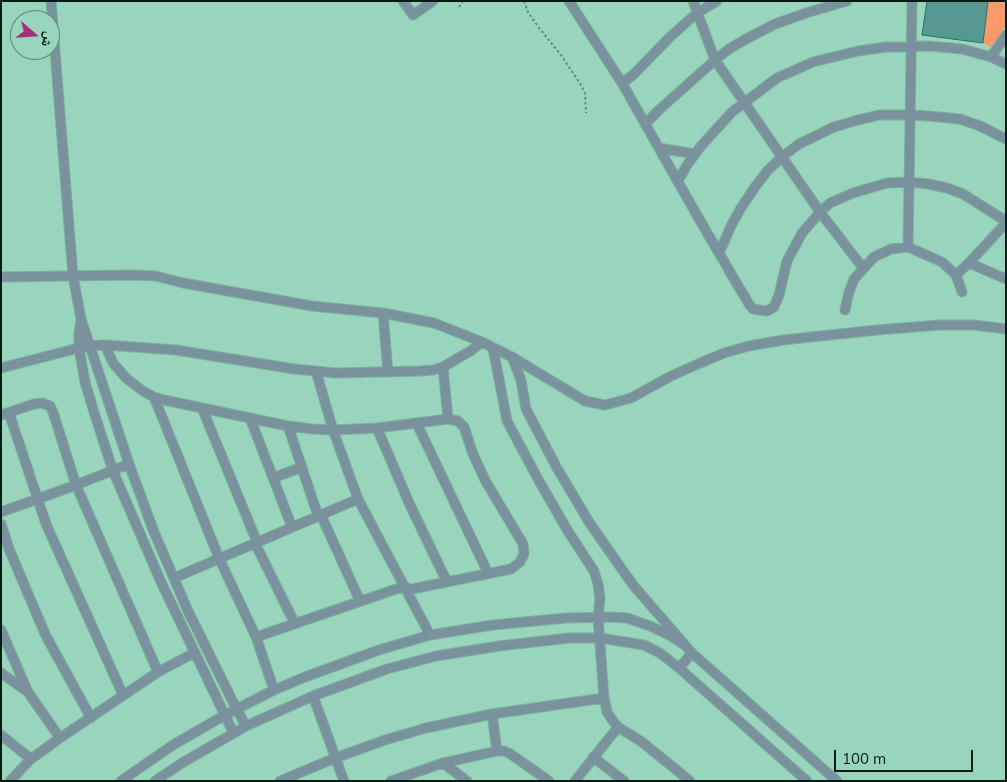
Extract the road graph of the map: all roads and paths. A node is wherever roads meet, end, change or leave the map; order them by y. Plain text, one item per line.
1 (51, 1) edge
2 (403, 1) edge
3 (433, 1) edge
4 (463, 1) edge
5 (524, 1) edge
6 (569, 1) edge
7 (693, 1) edge
8 (717, 1) edge
9 (847, 1) edge
10 (912, 1) edge
11 (824, 4) edge
12 (459, 7) dead end
13 (697, 13) junction
14 (1006, 35) edge
15 (912, 46) junction
16 (991, 57) junction
17 (715, 60) junction
18 (1006, 64) edge
19 (622, 83) junction
20 (744, 102) junction
21 (586, 113) dead end
22 (911, 115) junction
23 (645, 124) junction
24 (1006, 139) edge
25 (659, 148) junction
26 (695, 154) junction
27 (782, 157) junction
28 (678, 181) junction
29 (909, 182) junction
30 (820, 212) junction
31 (1006, 222) edge
32 (908, 247) junction
33 (719, 253) junction
34 (969, 263) junction
35 (863, 268) junction
36 (956, 274) junction
37 (73, 276) junction
38 (1, 277) edge
39 (1006, 280) edge
40 (962, 292) dead end
41 (846, 310) dead end
42 (383, 313) junction
43 (81, 319) junction
44 (1006, 329) edge
45 (482, 342) junction
46 (105, 345) junction
47 (90, 346) junction
48 (79, 348) junction
49 (493, 348) junction
50 (512, 358) junction
51 (443, 367) junction
52 (1, 368) edge
53 (316, 371) junction
54 (388, 372) junction
55 (154, 397) junction
56 (202, 408) junction
57 (5, 414) edge
58 (250, 418) junction
59 (448, 420) junction
60 (417, 424) junction
61 (288, 426) junction
62 (377, 428) junction
63 (333, 430) junction
64 (129, 464) junction
65 (302, 467) junction
66 (113, 471) junction
67 (273, 478) junction
68 (76, 485) junction
69 (37, 498) junction
70 (358, 499) junction
71 (1, 512) edge
72 (320, 516) junction
73 (1, 524) edge
74 (292, 527) junction
75 (256, 543) junction
76 (5, 552) edge
77 (219, 558) junction
78 (168, 564) junction
79 (156, 570) junction
80 (488, 573) junction
81 (174, 578) junction
82 (447, 582) junction
83 (406, 588) junction
84 (360, 601) junction
85 (598, 617) junction
86 (295, 624) junction
87 (1, 630) edge
88 (430, 635) junction
89 (256, 637) junction
90 (600, 638) junction
91 (686, 646) junction
92 (194, 653) junction
93 (692, 653) junction
94 (679, 668) junction
95 (158, 672) junction
96 (1, 673) edge
97 (274, 690) junction
98 (28, 692) junction
99 (123, 695) junction
100 (313, 696) junction
101 (604, 698) junction
102 (236, 708) junction
103 (492, 714) junction
104 (224, 715) junction
105 (91, 718) junction
106 (246, 726) junction
107 (618, 727) junction
108 (233, 732) junction
109 (1, 735) edge
110 (60, 738) junction
111 (497, 751) junction
112 (593, 757) junction
113 (335, 758) junction
114 (32, 759) junction
115 (443, 763) junction
116 (10, 781) edge
117 (121, 781) edge
118 (154, 781) edge
119 (280, 781) edge
120 (344, 781) edge
121 (391, 781) edge
122 (467, 781) edge
123 (549, 781) edge
124 (575, 781) edge
125 (624, 781) edge
126 (690, 781) edge
127 (807, 781) edge
128 (837, 781) edge

1 - 37 street
2 - 3 street
4 - 12 path
5 - 21 path
6 - 19 street
7 - 13 street
8 - 13 street
9 - 11 street
10 - 15 street
11 - 17 street
13 - 17 street
13 - 19 street
14 - 16 street
15 - 16 street
15 - 20 street
15 - 22 street
16 - 18 street
17 - 20 street
17 - 23 street
19 - 23 street
20 - 26 street
20 - 27 street
22 - 24 street
22 - 27 street
22 - 29 street
23 - 25 street
25 - 26 street
25 - 28 street
26 - 28 street
27 - 30 street
27 - 33 street
28 - 33 street
29 - 30 street
29 - 31 street
29 - 32 street
30 - 33 street
30 - 35 street
31 - 34 street
32 - 35 street
32 - 36 street
34 - 36 street
34 - 39 street
35 - 41 street
36 - 40 street
37 - 38 street
37 - 42 street
37 - 43 street
42 - 45 street
42 - 54 street
43 - 47 street
43 - 48 street
44 - 50 street
45 - 49 street
45 - 51 street
46 - 47 street
46 - 53 street
46 - 55 street
47 - 48 street
47 - 64 street
48 - 52 street
48 - 66 street
49 - 50 street
49 - 85 street
50 - 91 street
51 - 54 street
51 - 59 street
53 - 54 street
53 - 63 street
55 - 56 street
55 - 77 street
56 - 58 street
56 - 75 street
57 - 68 street
57 - 69 street
58 - 61 street
58 - 67 street
59 - 60 street
59 - 80 street
60 - 62 street
60 - 80 street
61 - 63 street
61 - 65 street
62 - 63 street
62 - 82 street
63 - 70 street
64 - 66 street
64 - 78 street
65 - 67 street
65 - 72 street
66 - 68 street
66 - 79 street
67 - 74 street
68 - 69 street
68 - 95 street
69 - 71 street
69 - 99 street
70 - 72 street
70 - 83 street
72 - 74 street
72 - 84 street
73 - 76 street
74 - 75 street
75 - 77 street
75 - 86 street
76 - 105 street
77 - 81 street
77 - 89 street
78 - 79 street
78 - 81 street
79 - 92 street
80 - 82 street
81 - 102 street
82 - 83 street
83 - 84 street
83 - 88 street
84 - 86 street
85 - 88 street
85 - 90 street
85 - 91 street
86 - 89 street
87 - 98 street
88 - 97 street
89 - 97 street
90 - 94 street
90 - 100 street
90 - 101 street
91 - 93 street
92 - 95 street
92 - 104 street
93 - 94 street
93 - 128 street
94 - 127 street
95 - 99 street
96 - 98 street
97 - 102 street
98 - 110 street
99 - 105 street
100 - 106 street
100 - 113 street
101 - 103 street
101 - 107 street
102 - 104 street
102 - 106 street
103 - 111 street
103 - 113 street
104 - 108 street
104 - 117 street
105 - 110 street
106 - 108 street
107 - 112 street
107 - 126 street
108 - 118 street
109 - 114 street
110 - 114 street
111 - 115 street
111 - 123 street
112 - 124 street
112 - 125 street
113 - 119 street
113 - 120 street
114 - 116 street
115 - 121 street
115 - 122 street

